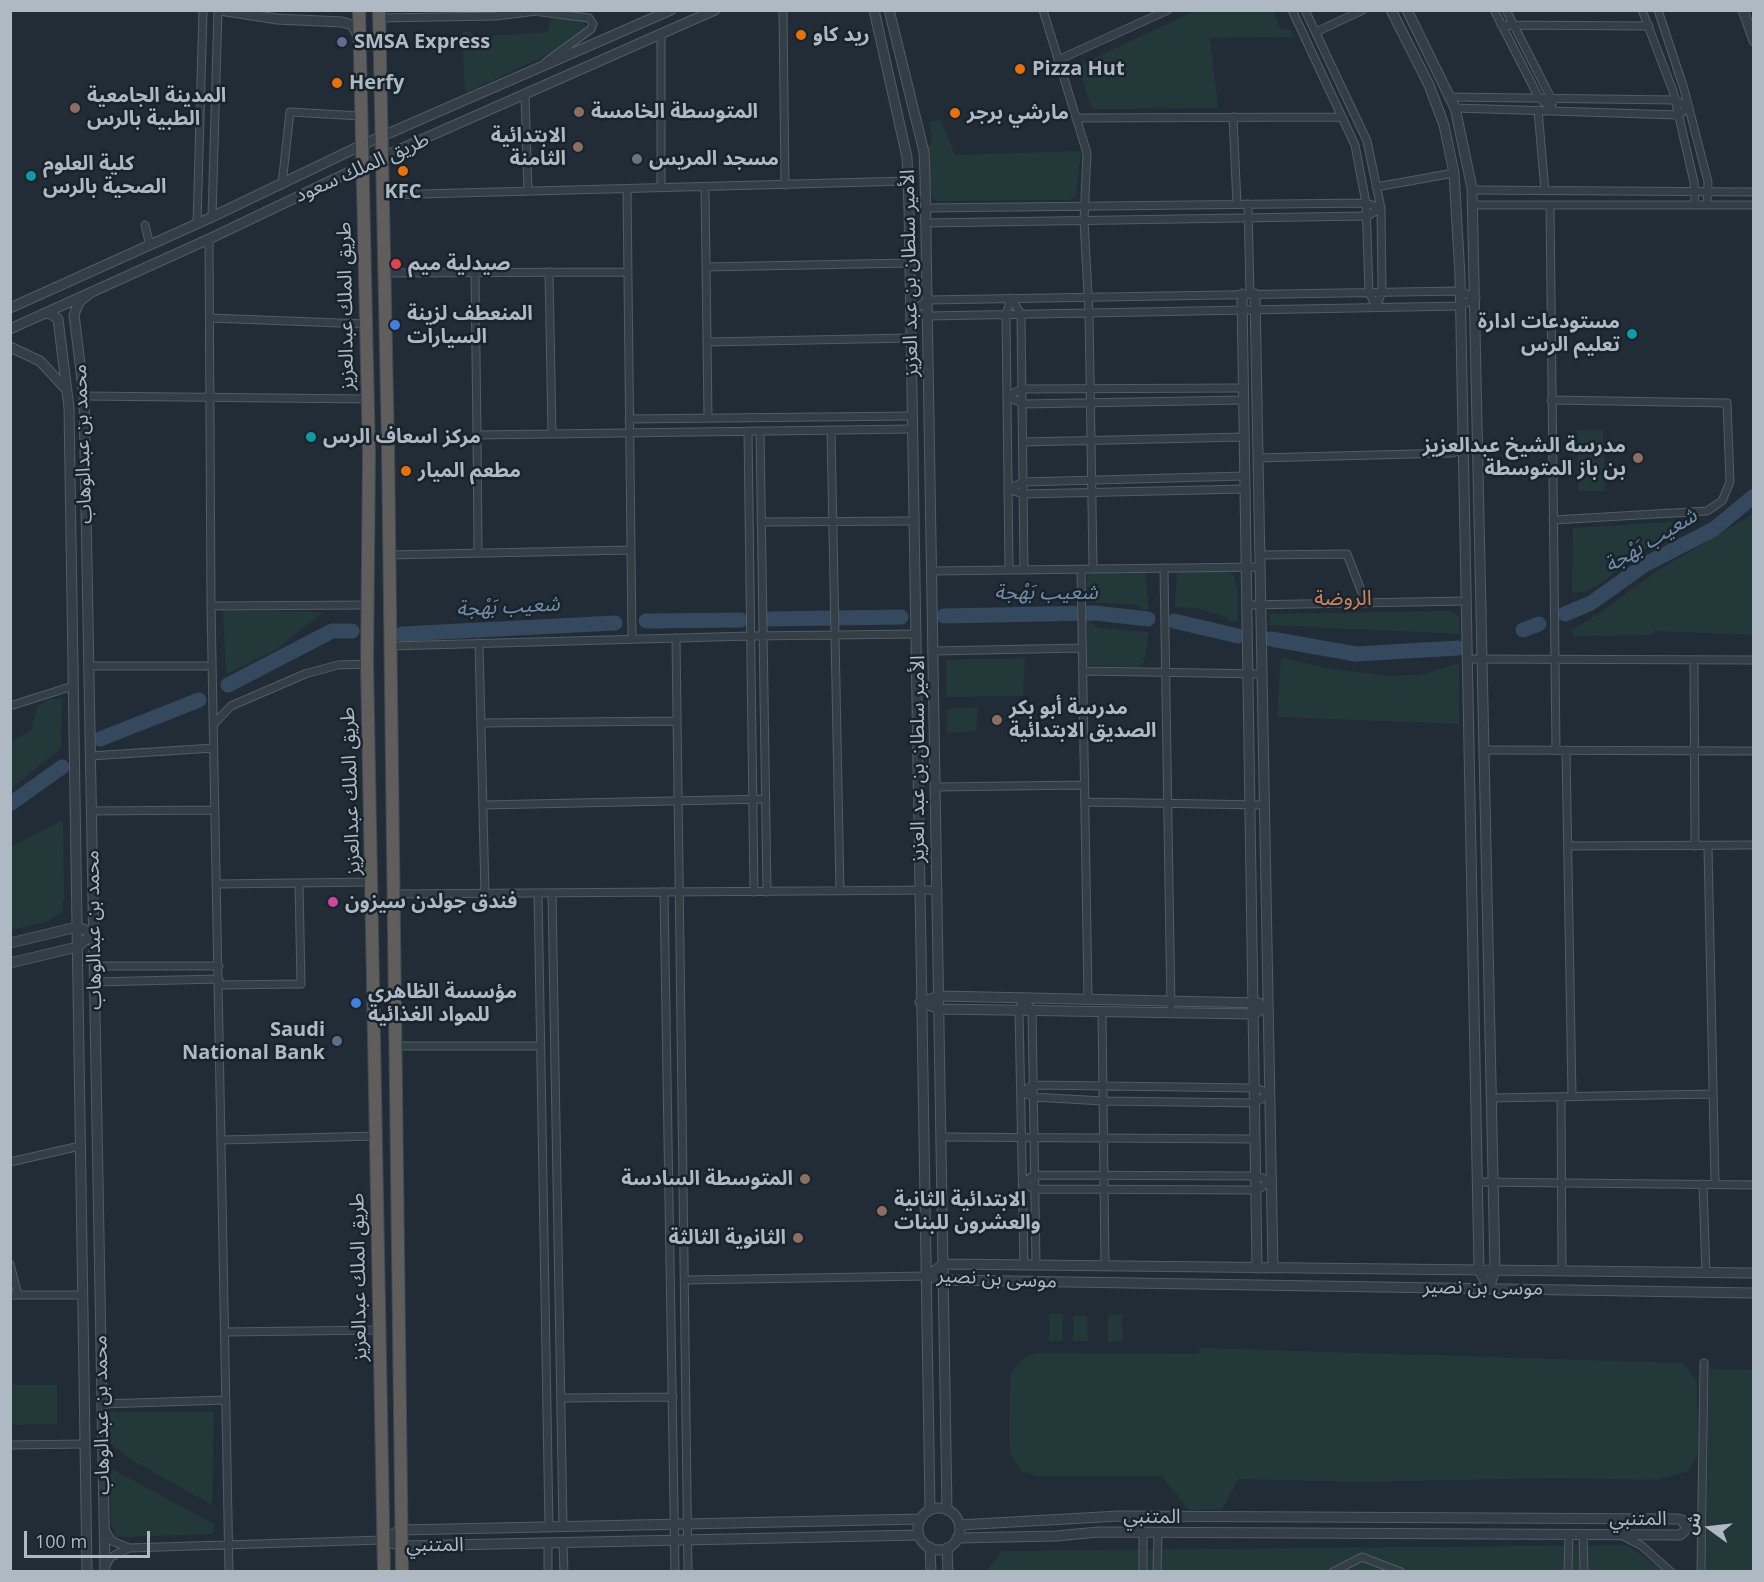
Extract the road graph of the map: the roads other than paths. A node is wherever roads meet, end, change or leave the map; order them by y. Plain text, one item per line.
1 (203, 10) edge
2 (219, 10) edge
3 (359, 10) edge
4 (545, 10) edge
5 (671, 10) edge
6 (716, 10) edge
7 (783, 10) edge
8 (874, 10) edge
9 (890, 10) edge
10 (1043, 10) edge
11 (1168, 10) edge
12 (1292, 10) edge
13 (1305, 10) edge
14 (1363, 10) edge
15 (1391, 10) edge
16 (1407, 10) edge
17 (1494, 10) edge
18 (1506, 10) edge
19 (1642, 10) edge
20 (1658, 10) edge
21 (1743, 10) edge
22 (535, 12) edge
23 (496, 13) edge
24 (380, 14) edge
25 (1513, 25) junction
26 (1501, 26) junction
27 (1649, 26) junction
28 (1316, 32) junction
29 (662, 34) junction
30 (616, 36) junction
31 (359, 38) junction
32 (1754, 41) edge
33 (624, 51) junction
34 (1058, 60) junction
35 (536, 70) junction
36 (525, 95) junction
37 (1451, 97) junction
38 (1539, 98) junction
39 (1552, 99) junction
40 (1675, 100) junction
41 (1689, 107) junction
42 (1455, 108) junction
43 (1538, 110) junction
44 (1554, 110) junction
45 (1678, 114) junction
46 (361, 116) junction
47 (1233, 117) junction
48 (1342, 117) junction
49 (1076, 118) junction
50 (382, 137) junction
51 (362, 145) junction
52 (382, 158) junction
53 (362, 166) junction
54 (1454, 173) junction
55 (908, 181) junction
56 (282, 184) junction
57 (785, 184) junction
58 (705, 187) junction
59 (1376, 187) junction
60 (661, 188) junction
61 (627, 189) junction
62 (1472, 190) junction
63 (528, 191) junction
64 (1545, 191) junction
65 (1694, 191) junction
66 (1707, 191) junction
67 (1754, 192) edge
68 (383, 195) junction
69 (1366, 202) junction
70 (1237, 204) junction
71 (1248, 204) junction
72 (1473, 205) junction
73 (1550, 205) junction
74 (1695, 205) junction
75 (1707, 205) junction
76 (1754, 205) edge
77 (1085, 206) junction
78 (926, 208) junction
79 (1381, 208) junction
80 (1367, 216) junction
81 (212, 218) junction
82 (1248, 218) junction
83 (1084, 220) junction
84 (926, 223) junction
85 (197, 224) junction
86 (145, 225) dead end
87 (209, 240) junction
88 (150, 246) junction
89 (910, 263) junction
90 (706, 267) junction
91 (549, 272) junction
92 (627, 272) junction
93 (385, 273) junction
94 (475, 273) junction
95 (1460, 291) junction
96 (1370, 292) junction
97 (1382, 292) junction
98 (89, 294) junction
99 (1249, 294) junction
100 (1088, 297) junction
101 (1476, 297) junction
102 (1011, 298) junction
103 (928, 300) junction
104 (1460, 306) junction
105 (1376, 307) junction
106 (10, 308) edge
107 (1243, 310) junction
108 (1256, 310) junction
109 (912, 312) junction
110 (1089, 313) junction
111 (45, 314) junction
112 (1021, 314) junction
113 (1006, 315) junction
114 (928, 316) junction
115 (210, 318) junction
116 (366, 324) junction
117 (10, 329) edge
118 (912, 338) junction
119 (707, 342) junction
120 (10, 347) edge
121 (1244, 388) junction
122 (1022, 389) junction
123 (1090, 389) junction
124 (66, 390) junction
125 (84, 396) junction
126 (1007, 396) junction
127 (210, 397) junction
128 (368, 399) junction
129 (1244, 400) junction
130 (1551, 400) junction
131 (1090, 403) junction
132 (1023, 404) junction
133 (913, 416) junction
134 (708, 418) junction
135 (629, 419) junction
136 (913, 429) junction
137 (831, 430) junction
138 (748, 431) junction
139 (760, 431) junction
140 (629, 433) junction
141 (552, 434) junction
142 (477, 435) junction
143 (1245, 437) junction
144 (1091, 441) junction
145 (1023, 442) junction
146 (1463, 450) junction
147 (1258, 458) junction
148 (1245, 476) junction
149 (1092, 480) junction
150 (1023, 482) junction
151 (1008, 489) junction
152 (1245, 489) junction
153 (1092, 493) junction
154 (1023, 494) junction
155 (1553, 520) junction
156 (915, 521) junction
157 (761, 522) junction
158 (833, 522) junction
159 (630, 550) junction
160 (478, 553) junction
161 (389, 555) junction
162 (1260, 555) junction
163 (1246, 567) junction
164 (1260, 567) junction
165 (1164, 568) junction
166 (1081, 569) junction
167 (1093, 569) junction
168 (1009, 570) junction
169 (1024, 570) junction
170 (932, 571) junction
171 (1466, 601) junction
172 (1366, 603) junction
173 (1247, 604) junction
174 (1261, 604) junction
175 (368, 605) junction
176 (211, 606) junction
177 (917, 634) junction
178 (835, 635) junction
179 (751, 636) junction
180 (763, 636) junction
181 (676, 638) junction
182 (632, 639) junction
183 (479, 643) junction
184 (390, 646) junction
185 (1082, 648) junction
186 (934, 651) junction
187 (1467, 659) junction
188 (1483, 659) junction
189 (1554, 659) junction
190 (1694, 660) junction
191 (1754, 660) edge
192 (367, 664) junction
193 (89, 666) junction
194 (212, 666) junction
195 (1083, 671) junction
196 (1166, 672) junction
197 (1248, 674) junction
198 (1262, 674) junction
199 (73, 686) junction
200 (10, 706) edge
201 (677, 721) junction
202 (481, 723) junction
203 (213, 725) junction
204 (214, 748) junction
205 (1485, 750) junction
206 (1556, 750) junction
207 (1566, 750) junction
208 (1694, 751) junction
209 (1754, 751) edge
210 (90, 756) junction
211 (1085, 785) junction
212 (936, 787) junction
213 (765, 799) junction
214 (753, 800) junction
215 (677, 801) junction
216 (1085, 802) junction
217 (1168, 804) junction
218 (483, 805) junction
219 (1250, 805) junction
220 (1264, 805) junction
221 (215, 810) junction
222 (91, 811) junction
223 (1754, 845) edge
224 (1568, 846) junction
225 (1695, 846) junction
226 (1708, 846) junction
227 (373, 882) junction
228 (298, 883) junction
229 (217, 884) junction
230 (919, 890) junction
231 (938, 890) junction
232 (840, 891) junction
233 (664, 892) junction
234 (678, 892) junction
235 (754, 892) junction
236 (767, 892) junction
237 (538, 893) junction
238 (552, 893) junction
239 (393, 894) junction
240 (485, 894) junction
241 (77, 927) junction
242 (94, 933) junction
243 (10, 943) edge
244 (77, 947) junction
245 (10, 963) edge
246 (94, 966) junction
247 (219, 966) junction
248 (94, 982) junction
249 (219, 982) junction
250 (940, 996) junction
251 (1023, 998) junction
252 (1088, 998) junction
253 (1171, 1000) junction
254 (1253, 1001) junction
255 (920, 1002) junction
256 (1268, 1006) junction
257 (940, 1009) junction
258 (1019, 1010) junction
259 (1032, 1010) junction
260 (1102, 1011) junction
261 (1171, 1012) junction
262 (1254, 1014) junction
263 (396, 1046) junction
264 (541, 1046) junction
265 (1033, 1085) junction
266 (1103, 1086) junction
267 (1255, 1088) junction
268 (1022, 1092) junction
269 (1270, 1093) junction
270 (1713, 1094) junction
271 (1033, 1097) junction
272 (1561, 1097) junction
273 (1572, 1097) junction
274 (1492, 1098) junction
275 (1103, 1101) junction
276 (1255, 1103) junction
277 (376, 1136) junction
278 (942, 1137) junction
279 (1022, 1137) junction
280 (1034, 1138) junction
281 (1103, 1138) junction
282 (1256, 1139) junction
283 (223, 1140) junction
284 (80, 1146) junction
285 (10, 1162) edge
286 (1034, 1175) junction
287 (1104, 1175) junction
288 (1256, 1176) junction
289 (1272, 1181) junction
290 (1477, 1182) junction
291 (1023, 1183) junction
292 (1493, 1183) junction
293 (1561, 1183) junction
294 (1702, 1184) junction
295 (1715, 1184) junction
296 (1754, 1185) edge
297 (1035, 1189) junction
298 (1104, 1189) junction
299 (1256, 1190) junction
300 (10, 1264) edge
301 (944, 1264) junction
302 (1024, 1265) junction
303 (1036, 1265) junction
304 (1105, 1266) junction
305 (1257, 1268) junction
306 (1273, 1268) junction
307 (1479, 1270) junction
308 (1495, 1270) junction
309 (1562, 1271) junction
310 (1706, 1273) junction
311 (1754, 1274) edge
312 (927, 1276) junction
313 (686, 1280) junction
314 (945, 1280) junction
315 (1489, 1288) junction
316 (1754, 1293) edge
317 (83, 1294) junction
318 (14, 1295) edge
319 (379, 1330) junction
320 (226, 1332) junction
321 (1704, 1363) dead end
322 (673, 1397) junction
323 (561, 1398) junction
324 (226, 1400) junction
325 (102, 1404) junction
326 (85, 1444) junction
327 (10, 1445) edge
328 (930, 1510) junction
329 (947, 1510) junction
330 (921, 1519) junction
331 (675, 1524) junction
332 (688, 1524) junction
333 (959, 1525) junction
334 (563, 1526) junction
335 (549, 1527) junction
336 (104, 1528) junction
337 (400, 1530) junction
338 (1143, 1532) junction
339 (1158, 1532) junction
340 (1569, 1535) junction
341 (1583, 1535) junction
342 (1621, 1535) junction
343 (920, 1536) junction
344 (957, 1538) junction
345 (383, 1540) junction
346 (675, 1542) junction
347 (688, 1542) junction
348 (548, 1544) junction
349 (563, 1544) junction
350 (229, 1545) junction
351 (401, 1546) junction
352 (930, 1547) junction
353 (129, 1548) junction
354 (947, 1548) junction
355 (105, 1571) edge
356 (87, 1572) edge
357 (229, 1572) edge
358 (384, 1572) edge
359 (402, 1572) edge
360 (548, 1572) edge
361 (564, 1572) edge
362 (675, 1572) edge
363 (688, 1572) edge
364 (931, 1572) edge
365 (948, 1572) edge
366 (1143, 1572) edge
367 (1157, 1572) edge
368 (1333, 1572) edge
369 (1401, 1572) edge
370 (1568, 1572) edge
371 (1584, 1572) edge
372 (1671, 1572) edge
373 (1701, 1572) edge

1 - 85 street
2 - 31 street
2 - 81 street
3 - 31 highway, طريق الملك عبدالعزيز
4 - 22 street
5 - 30 street, طريق الملك سعود
6 - 29 street, طريق الملك سعود
7 - 57 street
8 - 55 street, الأمير سلطان بن عبد العزيز
9 - 78 street, الأمير سلطان بن عبد العزيز
10 - 34 street
11 - 34 street
12 - 48 street
13 - 28 street
14 - 28 street
15 - 54 street
16 - 37 street
17 - 26 street
18 - 25 street
19 - 27 street
20 - 41 street
21 - 32 street
22 - 23 street
22 - 35 street
23 - 24 street
24 - 50 highway, طريق الملك عبدالعزيز
25 - 26 street
25 - 27 street
25 - 39 street
26 - 38 street
27 - 40 street
28 - 59 street
29 - 33 street, طريق الملك سعود
29 - 60 street
30 - 33 street
30 - 35 street, طريق الملك سعود
31 - 46 highway, طريق الملك عبدالعزيز
33 - 36 street, طريق الملك سعود
34 - 49 street
35 - 50 street, طريق الملك سعود
36 - 52 street, طريق الملك سعود
36 - 63 street
37 - 38 street
37 - 42 street
38 - 39 street
38 - 44 street
39 - 40 street
39 - 44 street
40 - 41 street
40 - 45 street
41 - 45 street
41 - 66 street
42 - 43 street
42 - 62 street
43 - 44 street
43 - 64 street
44 - 45 street
45 - 65 street
46 - 51 highway, طريق الملك عبدالعزيز
46 - 56 street
47 - 48 street
47 - 49 street
47 - 70 street
48 - 69 street
49 - 77 street
50 - 51 street, طريق الملك سعود
50 - 52 highway, طريق الملك عبدالعزيز
51 - 53 highway, طريق الملك عبدالعزيز
51 - 56 street, طريق الملك سعود
52 - 53 street, طريق الملك سعود
52 - 68 highway, طريق الملك عبدالعزيز
53 - 87 street, طريق الملك سعود
53 - 116 highway, طريق الملك عبدالعزيز
54 - 59 street
54 - 95 street
55 - 57 street
55 - 89 street, الأمير سلطان بن عبد العزيز
56 - 81 street, طريق الملك سعود
57 - 58 street
58 - 60 street
58 - 90 street
59 - 79 street
60 - 61 street
61 - 63 street
61 - 92 street
62 - 64 street
62 - 72 street
63 - 68 street
64 - 65 street
65 - 66 street
65 - 74 street
66 - 67 street
66 - 75 street
68 - 93 highway, طريق الملك عبدالعزيز
69 - 71 street
69 - 79 street
69 - 80 street
70 - 71 street
70 - 77 street
71 - 82 street
72 - 73 street
72 - 101 street
73 - 74 street
73 - 130 street
74 - 75 street
75 - 76 street
77 - 78 street
77 - 83 street
78 - 84 street, الأمير سلطان بن عبد العزيز
79 - 80 street
79 - 97 street
80 - 82 street
80 - 96 street
81 - 85 street, طريق الملك سعود
82 - 83 street
82 - 99 street
83 - 84 street
83 - 100 street
84 - 103 street, الأمير سلطان بن عبد العزيز
85 - 88 street, طريق الملك سعود
86 - 88 street
87 - 98 street, طريق الملك سعود
87 - 115 street
88 - 106 street, طريق الملك سعود
89 - 90 street
89 - 109 street, الأمير سلطان بن عبد العزيز
90 - 119 street
91 - 92 street
91 - 94 street
91 - 141 street
92 - 135 street
93 - 94 street
93 - 161 highway, طريق الملك عبدالعزيز
94 - 142 street
95 - 97 street
95 - 101 street
95 - 104 street
96 - 97 street
96 - 99 street
96 - 105 street
97 - 105 street
98 - 111 street, طريق الملك سعود
98 - 125 street, محمد بن عبدالوهاب
99 - 100 street
99 - 107 street
99 - 108 street
100 - 102 street
100 - 110 street
101 - 104 street
101 - 188 street
102 - 103 street
102 - 112 street
102 - 113 street
103 - 109 street
103 - 114 street, الأمير سلطان بن عبد العزيز
104 - 105 street
104 - 146 street
105 - 108 street
107 - 108 street
107 - 110 street
107 - 121 street
108 - 147 street
109 - 114 street
109 - 118 street, الأمير سلطان بن عبد العزيز
110 - 112 street
110 - 123 street
111 - 117 street, طريق الملك سعود
111 - 124 street, محمد بن عبدالوهاب
112 - 113 street
112 - 122 street
113 - 114 street
113 - 126 street
114 - 170 street, الأمير سلطان بن عبد العزيز
115 - 116 street
115 - 127 street
116 - 128 highway, طريق الملك عبدالعزيز
118 - 119 street
118 - 133 street, الأمير سلطان بن عبد العزيز
119 - 134 street
120 - 124 street
121 - 123 street
121 - 129 street
122 - 123 street
122 - 126 street
122 - 132 street
123 - 131 street
124 - 199 street, محمد بن عبدالوهاب
125 - 127 street
125 - 193 street, محمد بن عبدالوهاب
126 - 132 street
126 - 151 street
127 - 128 street
127 - 176 street
128 - 175 highway, طريق الملك عبدالعزيز
129 - 131 street
129 - 143 street
130 - 155 street
130 - 155 street
131 - 132 street
131 - 144 street
132 - 145 street
133 - 134 street
133 - 136 street, الأمير سلطان بن عبد العزيز
134 - 135 street
135 - 140 street
136 - 137 street
136 - 156 street, الأمير سلطان بن عبد العزيز
137 - 139 street
137 - 158 street
138 - 139 street
138 - 140 street
138 - 179 street
139 - 157 street
140 - 141 street
140 - 159 street
141 - 142 street
142 - 160 street
143 - 144 street
143 - 148 street
144 - 145 street
144 - 149 street
145 - 150 street
146 - 147 street
146 - 171 street
147 - 162 street
148 - 149 street
148 - 152 street
149 - 150 street
149 - 153 street
150 - 151 street
150 - 154 street
151 - 154 street
151 - 168 street
152 - 153 street
152 - 163 street
153 - 154 street
153 - 167 street
154 - 169 street
155 - 189 street
156 - 158 street
156 - 177 street, الأمير سلطان بن عبد العزيز
157 - 158 street
157 - 180 street
158 - 178 street
159 - 160 street
159 - 182 street
160 - 161 street
161 - 184 highway, طريق الملك عبدالعزيز
162 - 164 street
162 - 172 street
163 - 164 street
163 - 165 street
163 - 173 street
164 - 174 street
165 - 167 street
165 - 196 street
166 - 167 street
166 - 169 street
166 - 185 street
168 - 169 street
168 - 170 street
170 - 186 street, الأمير سلطان بن عبد العزيز
171 - 172 street
171 - 187 street
172 - 174 street
173 - 174 street
173 - 197 street
174 - 198 street
175 - 176 street
175 - 192 highway, طريق الملك عبدالعزيز
176 - 194 street
177 - 178 street
177 - 230 street, الأمير سلطان بن عبد العزيز
178 - 180 street
178 - 232 street
179 - 180 street
179 - 181 street
179 - 214 street
180 - 213 street
181 - 182 street
181 - 201 street
182 - 183 street
183 - 184 street
183 - 202 street
184 - 239 highway, طريق الملك عبدالعزيز
185 - 186 street
185 - 195 street
186 - 212 street, الأمير سلطان بن عبد العزيز
187 - 188 street
187 - 290 street
188 - 189 street
188 - 205 street
189 - 190 street
189 - 206 street
190 - 191 street
190 - 208 street
192 - 203 street
192 - 227 highway, طريق الملك عبدالعزيز
193 - 194 street
193 - 210 street, محمد بن عبدالوهاب
194 - 203 street
195 - 196 street
195 - 211 street
196 - 197 street
196 - 217 street
197 - 198 street
197 - 219 street
198 - 220 street
199 - 200 street
199 - 241 street, محمد بن عبدالوهاب
201 - 202 street
201 - 215 street
202 - 218 street
203 - 204 street
204 - 210 street
204 - 221 street
205 - 206 street
205 - 274 street
206 - 207 street
207 - 208 street
207 - 224 street
208 - 209 street
208 - 225 street
210 - 222 street, محمد بن عبدالوهاب
211 - 212 street
211 - 216 street
212 - 231 street, الأمير سلطان بن عبد العزيز
213 - 214 street
213 - 236 street
214 - 215 street
214 - 235 street
215 - 218 street
215 - 234 street
216 - 217 street
216 - 252 street
217 - 219 street
217 - 253 street
218 - 240 street
219 - 220 street
219 - 254 street
220 - 256 street
221 - 222 street
221 - 229 street
222 - 242 street, محمد بن عبدالوهاب
223 - 226 street
224 - 225 street
224 - 273 street
225 - 226 street
226 - 270 street
227 - 228 street
227 - 277 highway, طريق الملك عبدالعزيز
228 - 229 street
228 - 249 street
229 - 247 street
230 - 231 street
230 - 232 street
230 - 255 street, الأمير سلطان بن عبد العزيز
231 - 250 street, الأمير سلطان بن عبد العزيز
232 - 236 street
233 - 234 street
233 - 238 street
233 - 322 street
234 - 235 street
234 - 313 street
235 - 236 street
237 - 238 street
237 - 240 street
237 - 264 street
238 - 323 street
239 - 240 street
239 - 263 highway, طريق الملك عبدالعزيز
241 - 242 street
241 - 243 street
241 - 244 street, محمد بن عبدالوهاب
242 - 244 street
242 - 246 street, محمد بن عبدالوهاب
244 - 245 street
244 - 284 street, محمد بن عبدالوهاب
246 - 247 street
246 - 248 street, محمد بن عبدالوهاب
247 - 249 street
248 - 249 street
248 - 325 street, محمد بن عبدالوهاب
249 - 283 street
250 - 251 street
250 - 255 street
250 - 257 street, الأمير سلطان بن عبد العزيز
251 - 252 street
251 - 258 street
251 - 259 street
252 - 253 street
253 - 254 street
253 - 261 street
254 - 256 street
254 - 262 street
255 - 257 street
255 - 312 street, الأمير سلطان بن عبد العزيز
256 - 262 street
256 - 269 street
257 - 258 street
257 - 278 street, الأمير سلطان بن عبد العزيز
258 - 259 street
258 - 268 street
259 - 260 street
259 - 265 street
260 - 261 street
260 - 266 street
261 - 262 street
262 - 267 street
263 - 264 street
263 - 337 highway, طريق الملك عبدالعزيز
264 - 335 street
265 - 266 street
265 - 268 street
265 - 271 street
266 - 267 street
266 - 275 street
267 - 269 street
267 - 276 street
268 - 271 street
268 - 279 street
269 - 276 street
269 - 289 street
270 - 273 street
270 - 295 street
271 - 275 street
271 - 280 street
272 - 273 street
272 - 274 street
272 - 293 street
274 - 292 street
275 - 276 street
275 - 281 street
276 - 282 street
277 - 283 street
277 - 319 highway, طريق الملك عبدالعزيز
278 - 279 street
278 - 301 street, الأمير سلطان بن عبد العزيز
279 - 280 street
279 - 291 street
280 - 281 street
280 - 286 street
281 - 282 street
281 - 287 street
282 - 288 street
283 - 320 street
284 - 285 street
284 - 317 street, محمد بن عبدالوهاب
286 - 287 street
286 - 291 street
286 - 297 street
287 - 288 street
287 - 298 street
288 - 289 street
288 - 299 street
289 - 299 street
289 - 306 street
290 - 292 street
290 - 307 street
291 - 297 street
291 - 302 street
292 - 293 street
292 - 308 street
293 - 294 street
293 - 309 street
294 - 295 street
294 - 310 street
295 - 296 street
297 - 298 street
297 - 303 street
298 - 299 street
298 - 304 street
299 - 305 street
300 - 318 street
301 - 302 street, موسى بن نصير
301 - 312 street, موسى بن نصير
301 - 314 street, الأمير سلطان بن عبد العزيز
302 - 303 street, موسى بن نصير
303 - 304 street, موسى بن نصير
304 - 305 street, موسى بن نصير
305 - 306 street, موسى بن نصير
306 - 307 street, موسى بن نصير
307 - 308 street, موسى بن نصير
307 - 315 street
308 - 309 street, موسى بن نصير
308 - 315 street
309 - 310 street, موسى بن نصير
310 - 311 street, موسى بن نصير
312 - 313 street
312 - 314 street, موسى بن نصير
312 - 328 street, الأمير سلطان بن عبد العزيز
313 - 332 street
314 - 315 street, موسى بن نصير
314 - 329 street, الأمير سلطان بن عبد العزيز
315 - 316 street, موسى بن نصير
317 - 318 street
317 - 326 street, محمد بن عبدالوهاب
319 - 320 street
319 - 345 highway, طريق الملك عبدالعزيز
320 - 324 street
321 - 373 street
322 - 323 street
322 - 331 street
323 - 334 street
324 - 325 street
324 - 350 street
325 - 336 street, محمد بن عبدالوهاب
326 - 327 street
326 - 356 street, محمد بن عبدالوهاب
328 - 329 street
328 - 330 street
329 - 333 street
330 - 332 street, المتنبي
330 - 343 street
331 - 332 street, المتنبي
331 - 334 street, المتنبي
331 - 346 street
332 - 347 street
333 - 342 street, المتنبي
333 - 344 street
334 - 335 street, المتنبي
335 - 337 street, المتنبي
336 - 353 street
336 - 355 street, محمد بن عبدالوهاب
337 - 345 street, المتنبي
337 - 351 highway, طريق الملك عبدالعزيز
338 - 339 street, المتنبي
338 - 344 street, المتنبي
338 - 366 street
339 - 340 street, المتنبي
339 - 367 street
340 - 341 street, المتنبي
340 - 370 street
341 - 342 street, المتنبي
341 - 371 street
342 - 372 street
343 - 347 street, المتنبي
343 - 352 street
344 - 354 street
345 - 350 street
345 - 351 street, المتنبي
345 - 358 highway, طريق الملك عبدالعزيز
346 - 347 street, المتنبي
346 - 349 street, المتنبي
346 - 362 street
347 - 363 street
348 - 349 street, المتنبي
348 - 351 street, المتنبي
348 - 360 street
349 - 361 street
350 - 353 street
350 - 357 street
351 - 359 highway, طريق الملك عبدالعزيز
352 - 354 street
352 - 364 street
353 - 355 street
354 - 365 street
368 - 369 street

